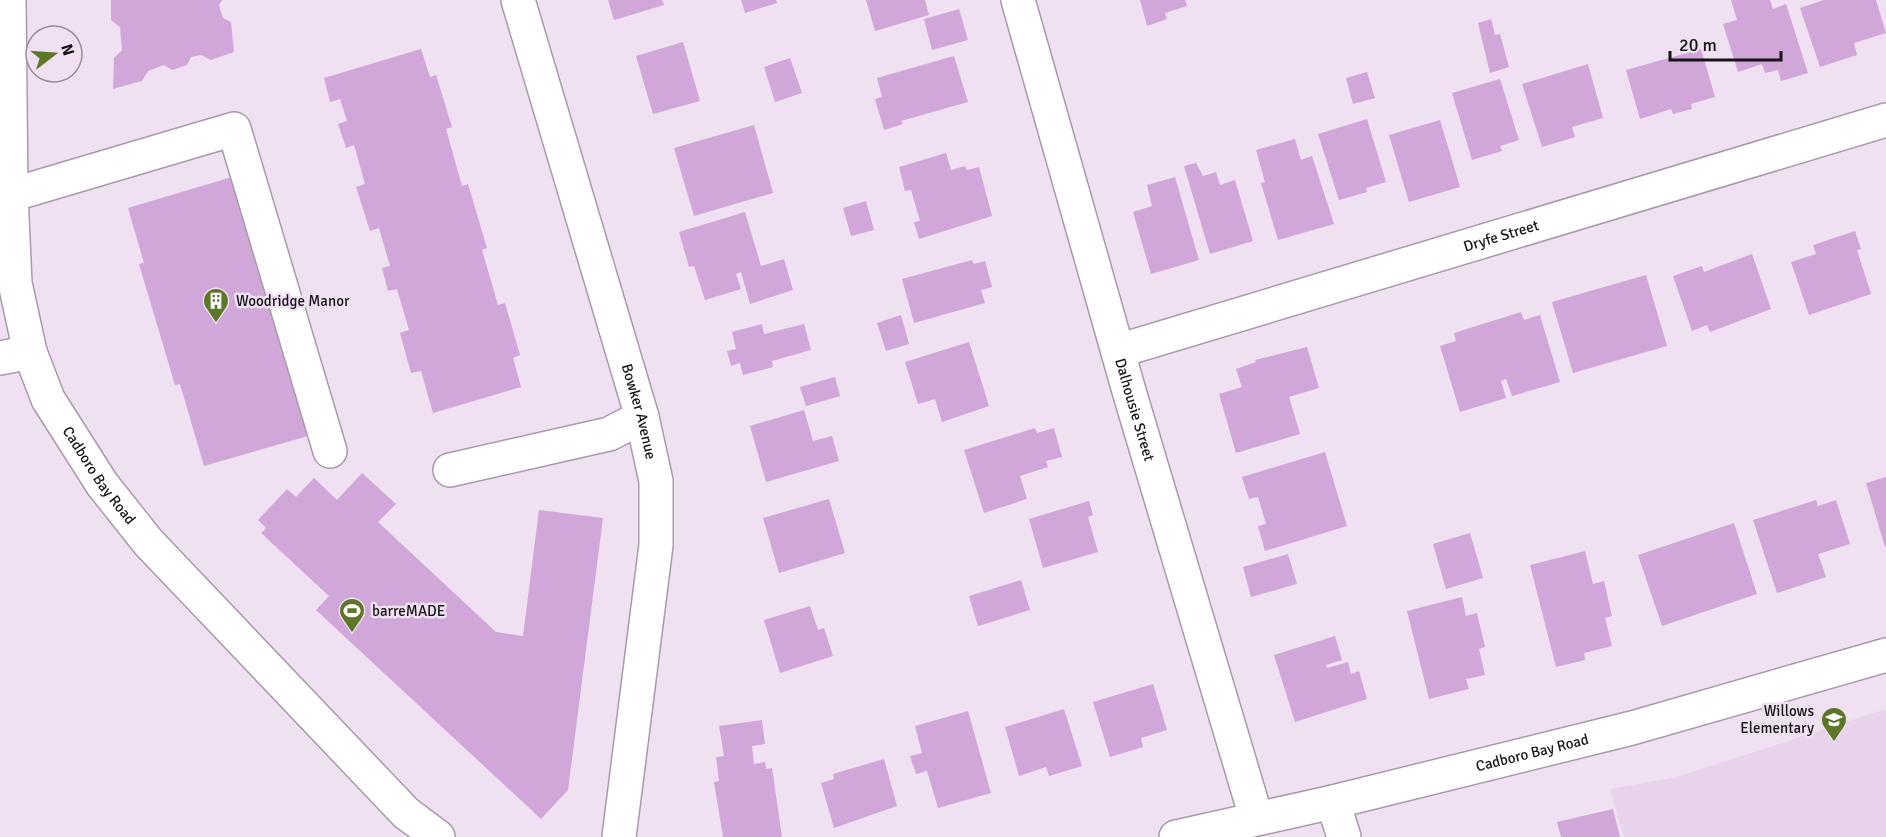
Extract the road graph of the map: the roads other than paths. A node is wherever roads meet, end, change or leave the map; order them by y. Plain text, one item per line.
1 (9, 0) edge
2 (518, 0) edge
3 (1018, 0) edge
4 (1886, 120) edge
5 (11, 195) junction
6 (1118, 351) junction
7 (15, 355) edge
8 (642, 417) junction
9 (330, 451) dead end
10 (450, 470) dead end
11 (1886, 656) edge
12 (1333, 802) junction
13 (1256, 818) junction
14 (413, 825) edge
15 (617, 833) edge
16 (438, 837) edge
17 (1176, 837) edge
18 (1344, 837) edge

1 - 5 street, Cadboro Bay Road
2 - 8 street, Bowker Avenue
3 - 6 street, Dalhousie Street
4 - 6 street, Dryfe Street
5 - 7 street, Cadboro Bay Road
5 - 9 street
6 - 13 street, Dalhousie Street
7 - 14 street, Cadboro Bay Road
8 - 10 street
8 - 15 street, Bowker Avenue
11 - 12 street, Cadboro Bay Road
12 - 13 street, Cadboro Bay Road
12 - 18 street
13 - 17 street, Cadboro Bay Road
14 - 16 street, Cadboro Bay Road

